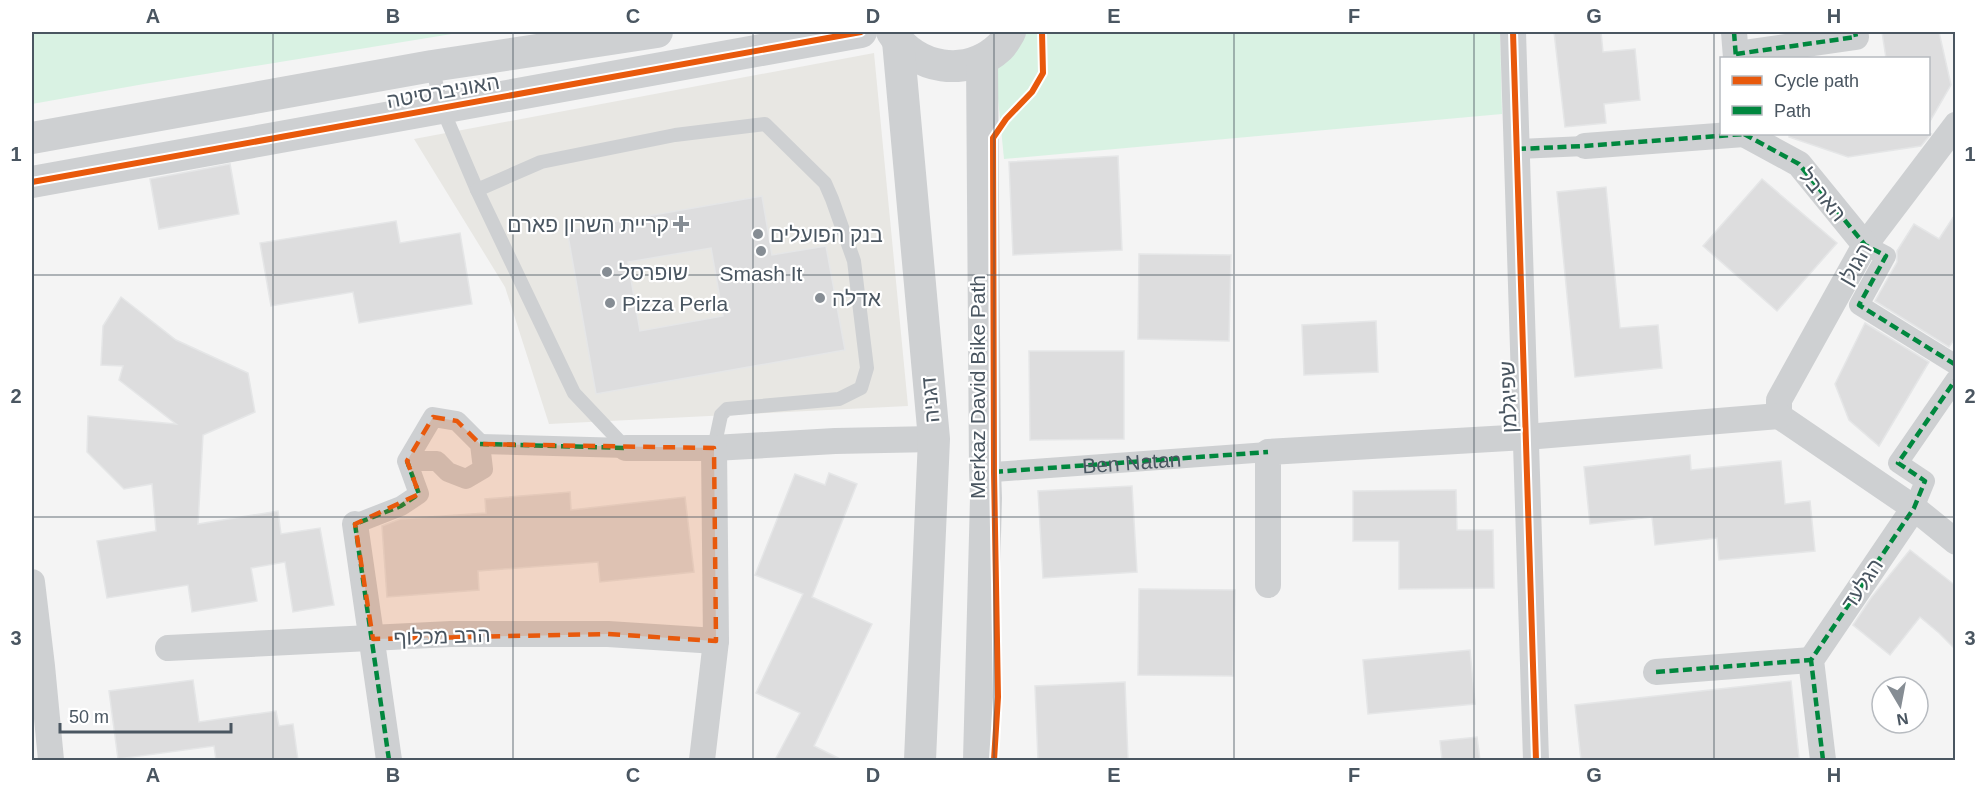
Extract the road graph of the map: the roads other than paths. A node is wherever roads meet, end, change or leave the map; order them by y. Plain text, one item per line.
1 (657, 32) edge
2 (861, 32) edge
3 (1010, 32) edge
4 (1513, 32) edge
5 (1855, 32) edge
6 (895, 36) edge
7 (1735, 48) edge
8 (982, 60) junction
9 (432, 66) junction
10 (442, 108) junction
11 (1956, 125) edge
12 (1731, 135) edge
13 (1746, 135) edge
14 (32, 138) edge
15 (1585, 146) joint
16 (1517, 149) junction
17 (32, 182) edge
18 (477, 190) junction
19 (1865, 245) junction
20 (1956, 365) edge
21 (1956, 379) edge
22 (1779, 416) junction
23 (1526, 437) junction
24 (934, 439) junction
25 (480, 444) junction
26 (626, 448) junction
27 (714, 448) junction
28 (1268, 452) junction
29 (407, 461) junction
30 (994, 472) dead end
31 (1914, 508) junction
32 (355, 524) joint
33 (1956, 542) edge
34 (32, 582) edge
35 (1268, 585) dead end
36 (35, 633) edge
37 (373, 639) junction
38 (716, 642) junction
39 (168, 648) dead end
40 (1811, 660) junction
41 (37, 667) edge
42 (1656, 672) dead end
43 (51, 760) edge
44 (389, 760) edge
45 (702, 760) edge
46 (920, 760) edge
47 (979, 760) edge
48 (1536, 760) edge
49 (1823, 760) edge

1 - 9 street, האוניברסיטה
2 - 10 street, האוניברסיטה
3 - 8 street
4 - 16 street, שפיגלמן
5 - 7 street
6 - 8 street
6 - 24 street, דגניה
8 - 47 street
9 - 10 lane
9 - 14 street, האוניברסיטה
10 - 17 street, האוניברסיטה
10 - 18 lane
11 - 19 street, הגולן
12 - 15 street
13 - 19 street, הארבל
15 - 16 street
16 - 23 street, שפיגלמן
18 - 26 lane
18 - 27 lane
19 - 20 street
19 - 22 street, הגולן
21 - 31 street
22 - 23 street
22 - 31 street
23 - 28 street, Ben Natan
23 - 48 street, שפיגלמן
24 - 27 street
24 - 46 street, דגניה
25 - 26 street
25 - 29 street
25 - 29 street
26 - 27 street
27 - 38 street
28 - 30 street, Ben Natan
28 - 35 street
29 - 32 street
31 - 33 street
31 - 40 street, הגלעד
32 - 37 street
34 - 36 street
36 - 41 street
37 - 38 street, הרב מכלוף
37 - 39 street, הרב מכלוף
37 - 44 street
38 - 45 street
40 - 42 street
40 - 49 street
41 - 43 street

